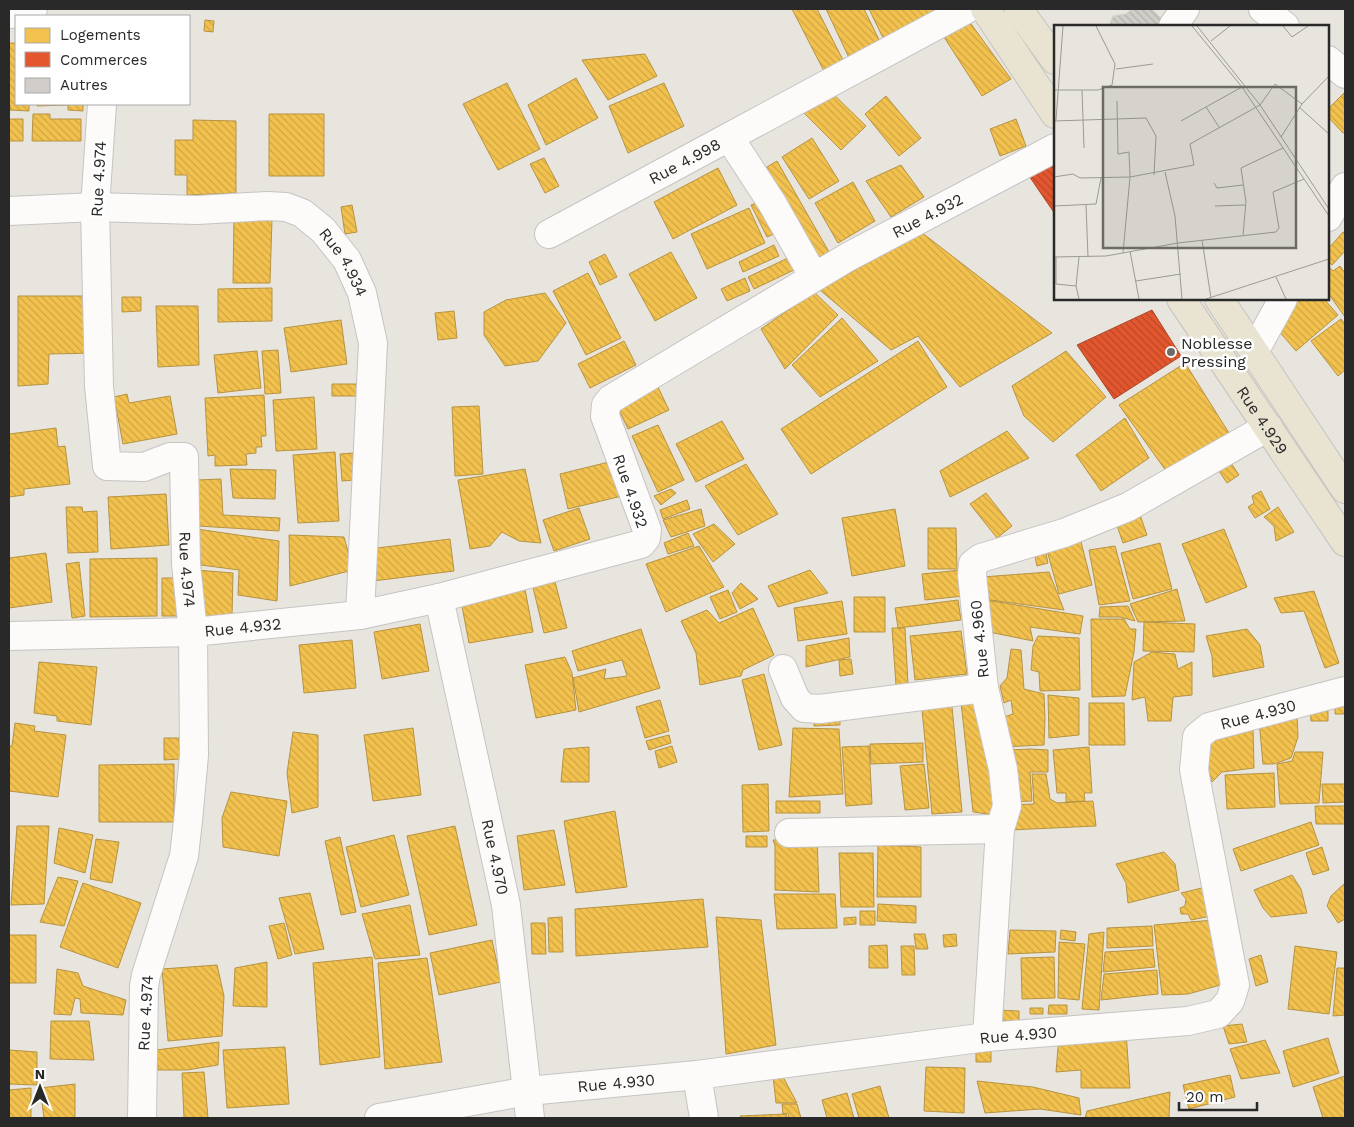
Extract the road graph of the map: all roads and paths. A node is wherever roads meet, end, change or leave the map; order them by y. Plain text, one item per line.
1 (33, 9) edge
2 (967, 9) edge
3 (985, 9) edge
4 (1018, 9) edge
5 (1185, 9) edge
6 (1263, 9) edge
7 (9, 14) edge
8 (1174, 25) edge
9 (1284, 25) edge
10 (1054, 59) edge
11 (1329, 61) edge
12 (1345, 74) edge
13 (102, 105) edge
14 (1054, 112) edge
15 (729, 137) junction
16 (1054, 149) edge
17 (1345, 187) edge
18 (95, 207) junction
19 (9, 211) edge
20 (1329, 215) edge
21 (549, 234) dead end
22 (814, 278) junction
23 (1182, 300) edge
24 (1220, 300) edge
25 (1282, 300) edge
26 (1254, 352) junction
27 (1268, 427) junction
28 (1345, 489) edge
29 (1345, 542) edge
30 (439, 598) junction
31 (360, 615) junction
32 (193, 632) junction
33 (9, 636) edge
34 (783, 669) dead end
35 (984, 688) junction
36 (1345, 691) edge
37 (1000, 829) junction
38 (789, 833) dead end
39 (987, 1037) junction
40 (697, 1075) junction
41 (528, 1091) junction
42 (142, 1118) edge
43 (378, 1118) edge
44 (530, 1118) edge
45 (704, 1118) edge

1 - 7 street
2 - 15 street
3 - 14 main road
4 - 10 main road
5 - 8 street
6 - 9 street
11 - 12 street
13 - 18 street, Rue 4.974
15 - 21 street, Rue 4.998
15 - 22 street, Rue 4.998
16 - 22 street, Rue 4.932
17 - 20 street
18 - 19 street, Rue 4.934
18 - 31 street, Rue 4.934
18 - 32 street, Rue 4.974
22 - 30 street, Rue 4.932
23 - 27 main road, Rue 4.929
24 - 26 main road, Rue 4.929
25 - 26 street
26 - 28 main road, Rue 4.929
27 - 29 main road, Rue 4.929
27 - 35 street, Rue 4.960
30 - 31 street, Rue 4.932
30 - 41 street, Rue 4.970
31 - 32 street, Rue 4.932
32 - 33 street, Rue 4.932
32 - 42 street, Rue 4.974
34 - 35 street
35 - 37 street, Rue 4.960
36 - 39 street, Rue 4.930
37 - 38 street
37 - 39 street, Rue 4.960
39 - 40 street, Rue 4.930
40 - 41 street, Rue 4.930
40 - 45 street
41 - 43 street, Rue 4.930
41 - 44 street, Rue 4.970

